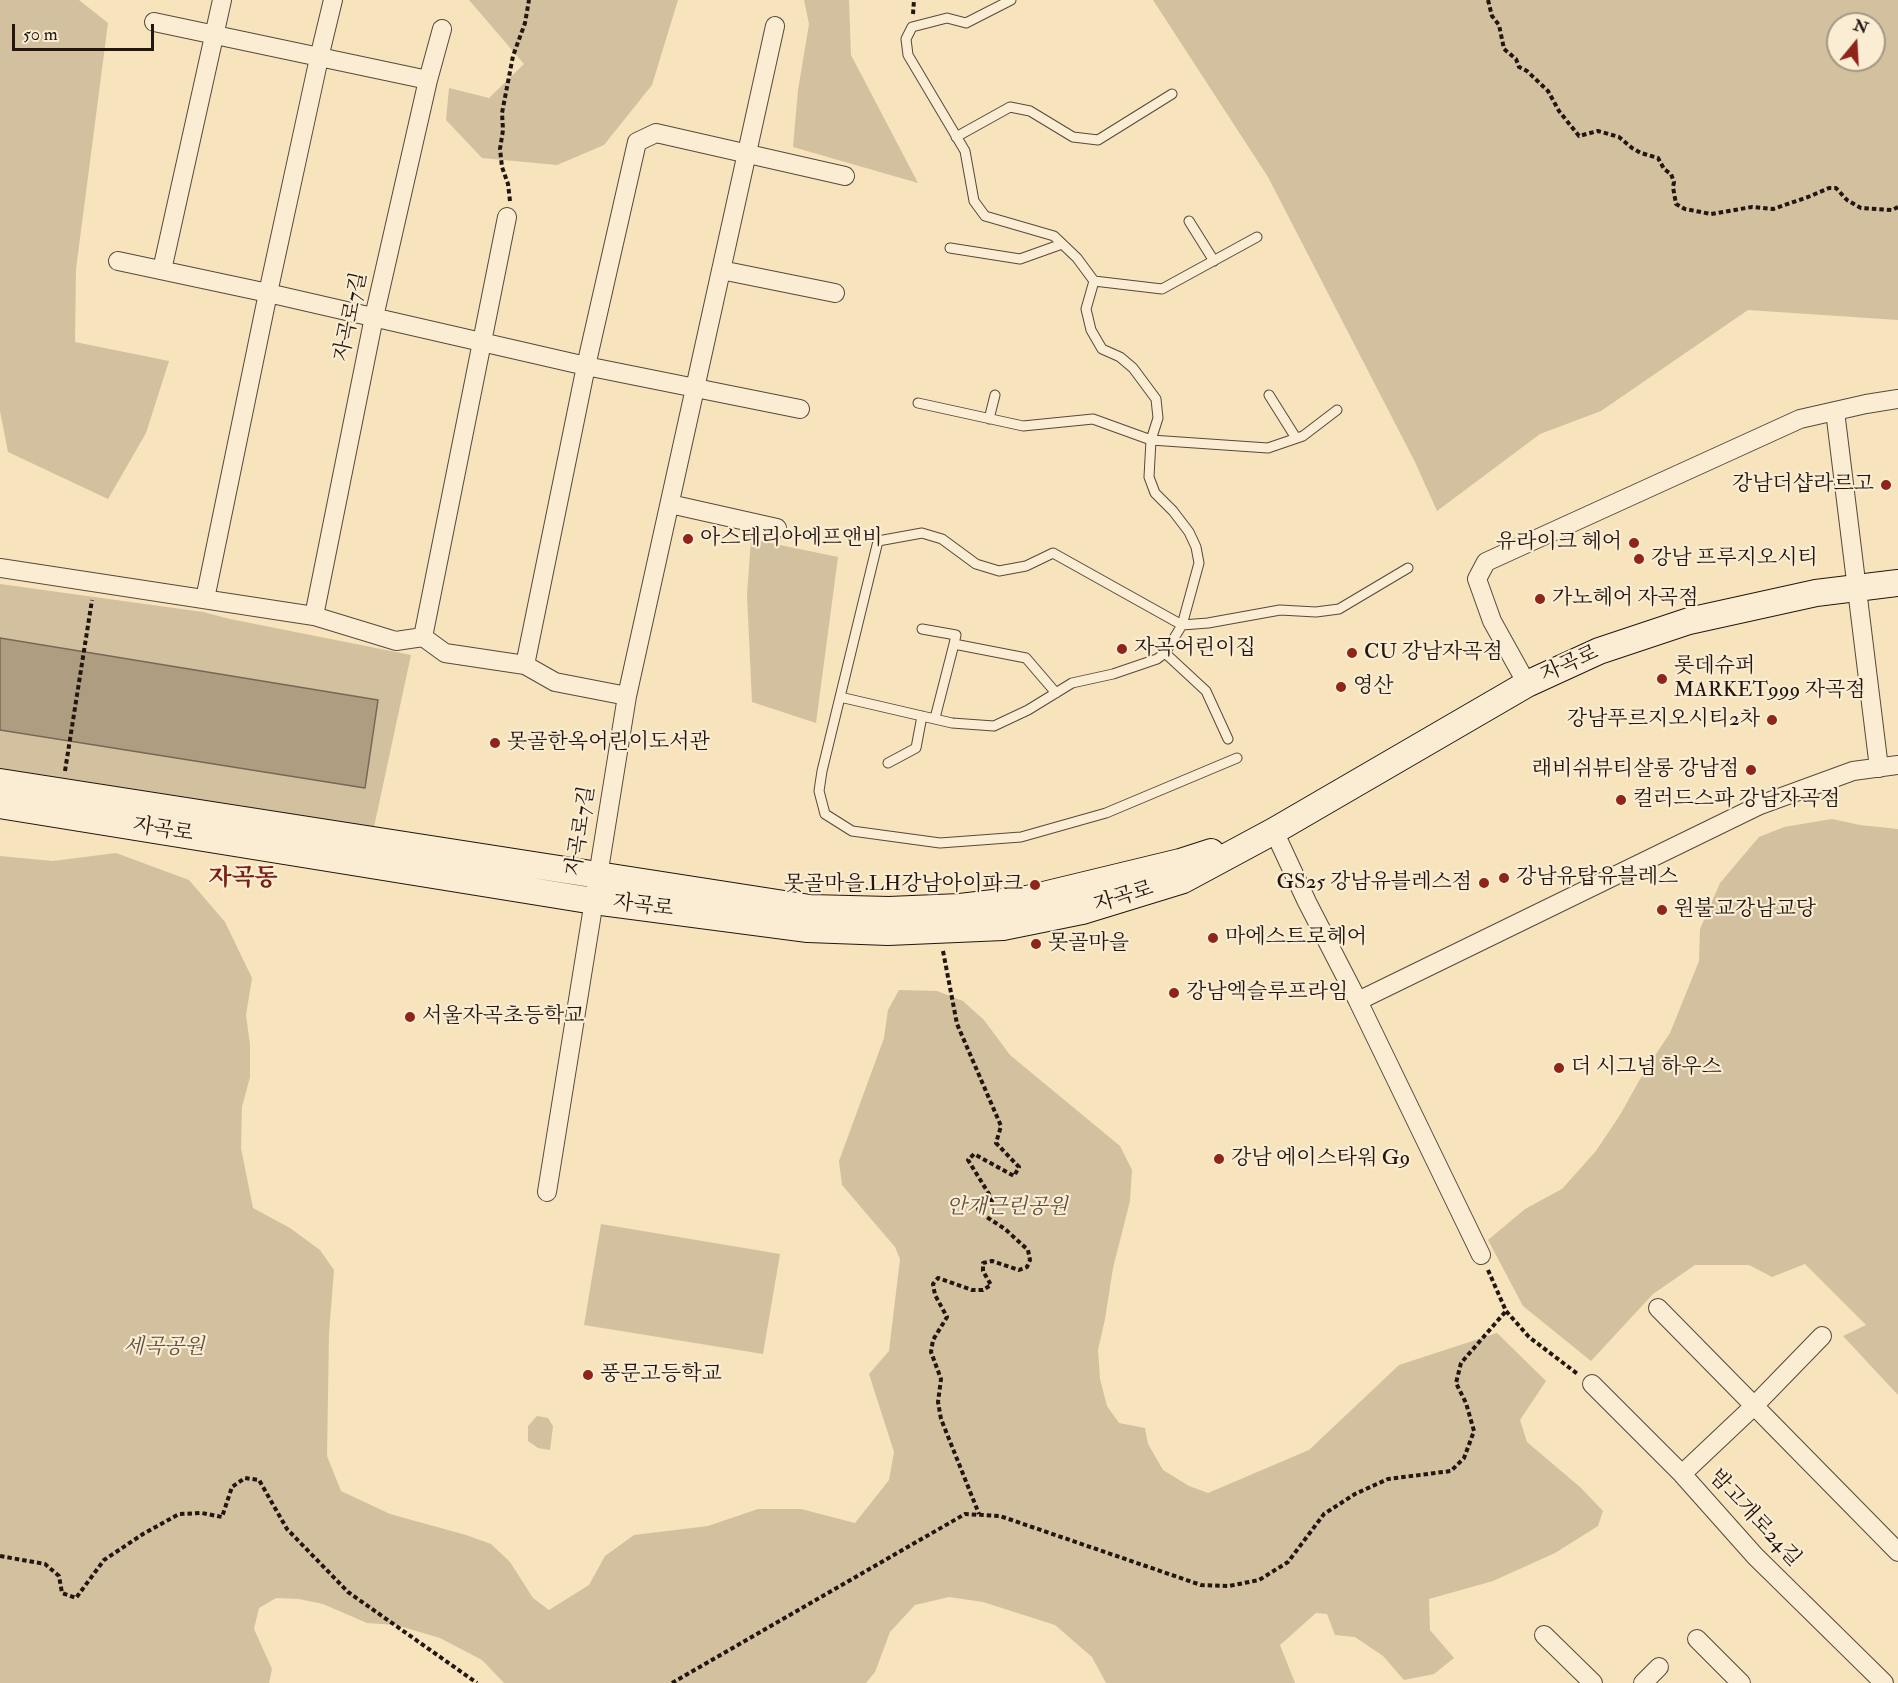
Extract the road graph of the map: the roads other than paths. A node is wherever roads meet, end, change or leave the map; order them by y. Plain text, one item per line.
1 (222, 0) edge
2 (333, 0) edge
3 (1011, 0) edge
4 (154, 22) dead end
5 (775, 26) dead end
6 (442, 28) dead end
7 (215, 35) junction
8 (319, 58) junction
9 (428, 81) junction
10 (1172, 94) dead end
11 (956, 137) junction
12 (747, 153) junction
13 (845, 176) dead end
14 (507, 217) road end
15 (1189, 221) dead end
16 (1257, 237) dead end
17 (1062, 244) junction
18 (950, 248) dead end
19 (118, 261) dead end
20 (1215, 261) junction
21 (162, 270) junction
22 (721, 270) junction
23 (1094, 281) junction
24 (268, 293) junction
25 (835, 293) dead end
26 (374, 317) junction
27 (482, 342) junction
28 (586, 366) junction
29 (695, 388) junction
30 (995, 395) dead end
31 (1269, 395) dead end
32 (1898, 399) edge
33 (918, 404) dead end
34 (800, 409) dead end
35 (1337, 410) dead end
36 (1835, 411) junction
37 (989, 419) junction
38 (1296, 438) junction
39 (1152, 440) junction
40 (670, 504) junction
41 (777, 528) dead end
42 (0, 568) edge
43 (1408, 568) dead end
44 (1898, 583) edge
45 (1856, 588) junction
46 (205, 599) junction
47 (314, 616) junction
48 (1182, 625) junction
49 (922, 628) dead end
50 (423, 637) junction
51 (954, 644) junction
52 (1165, 653) junction
53 (525, 665) junction
54 (1527, 684) junction
55 (1056, 693) junction
56 (627, 696) junction
57 (840, 697) junction
58 (922, 716) junction
59 (935, 718) junction
60 (1228, 739) dead end
61 (1238, 758) dead end
62 (888, 763) dead end
63 (1898, 765) edge
64 (1879, 768) junction
65 (0, 782) edge
66 (0, 805) edge
67 (1274, 831) junction
68 (598, 875) junction
69 (594, 901) junction
70 (1358, 1001) junction
71 (547, 1192) dead end
72 (1481, 1255) road end
73 (1658, 1308) dead end
74 (1822, 1335) dead end
75 (1592, 1384) road end
76 (1754, 1406) junction
77 (1682, 1474) junction
78 (1898, 1552) edge
79 (1544, 1635) dead end
80 (1697, 1639) dead end
81 (1659, 1667) dead end
82 (1593, 1683) edge
83 (1643, 1683) edge
84 (1741, 1683) edge
85 (1884, 1683) edge

1 - 7 street
2 - 8 street
3 - 11 lane
4 - 7 street
5 - 12 street, 자곡로7길
6 - 9 street, 자곡로7길
7 - 8 street
7 - 21 street
8 - 9 street
8 - 24 street
9 - 26 street, 자곡로7길
10 - 11 lane
11 - 17 lane
12 - 13 street
12 - 22 street, 자곡로7길
12 - 28 street
14 - 27 street
15 - 20 lane
16 - 20 lane
17 - 18 lane
17 - 23 lane
19 - 21 street
20 - 23 lane
21 - 24 street
22 - 25 street
22 - 29 street, 자곡로7길
23 - 39 lane
24 - 26 street
24 - 46 street
26 - 27 street
26 - 47 street, 자곡로7길
27 - 28 street
27 - 50 street
28 - 29 street
28 - 53 street
29 - 34 street
29 - 40 street, 자곡로7길
30 - 37 lane
31 - 38 lane
32 - 36 street
33 - 37 lane
35 - 38 lane
36 - 45 street
36 - 54 street
37 - 39 lane
38 - 39 lane
39 - 48 lane
40 - 41 street
40 - 56 street, 자곡로7길
42 - 46 street
43 - 48 lane
44 - 45 main road, 자곡로
45 - 54 main road, 자곡로
45 - 64 street
46 - 47 street
47 - 50 street
48 - 52 lane
48 - 57 lane
49 - 51 lane
50 - 53 street
51 - 55 lane
51 - 59 lane
52 - 55 lane
52 - 60 lane
53 - 56 street
54 - 67 main road, 자곡로
55 - 59 lane
56 - 68 street, 자곡로7길
57 - 58 lane
57 - 61 lane
58 - 59 lane
58 - 62 lane
63 - 64 street
64 - 70 street
65 - 68 main road, 자곡로
66 - 69 main road, 자곡로
67 - 68 main road, 자곡로
67 - 69 main road, 자곡로
67 - 70 street
68 - 69 street, 자곡로7길
69 - 71 street, 자곡로7길
70 - 72 street
73 - 76 street
74 - 76 street
75 - 77 street, 밤고개로24길
76 - 77 street
76 - 78 street
77 - 85 street, 밤고개로24길
79 - 82 street
80 - 84 street
81 - 83 street

